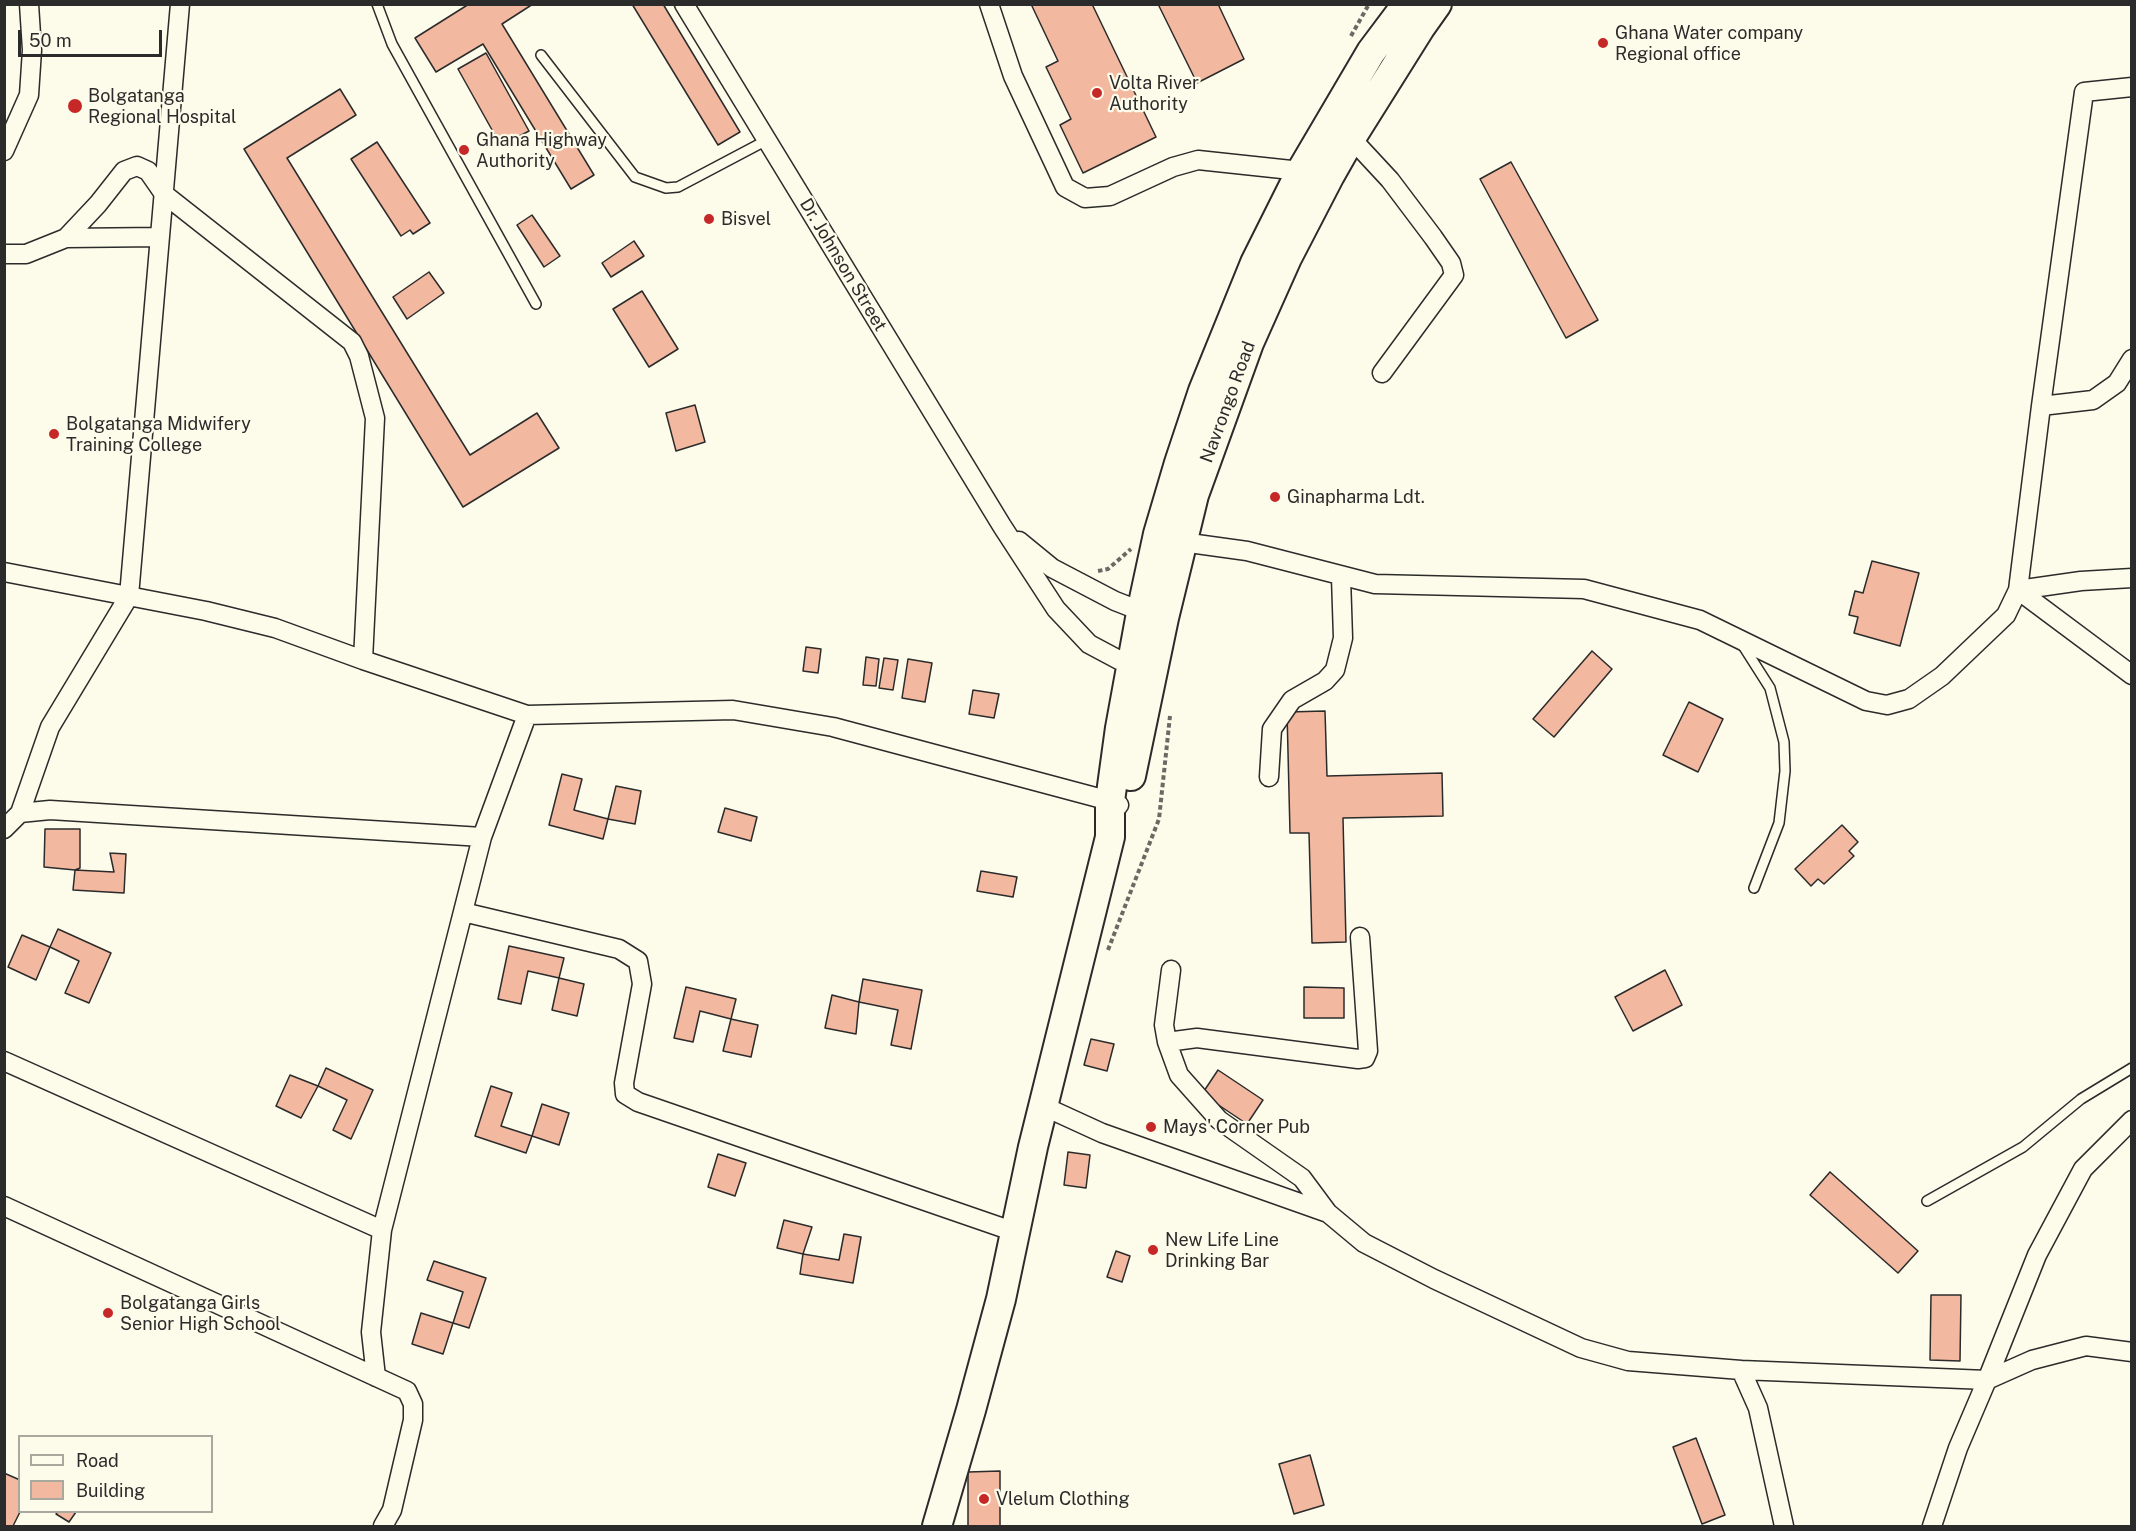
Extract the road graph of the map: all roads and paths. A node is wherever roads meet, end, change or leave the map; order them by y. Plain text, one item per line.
1 (29, 4) edge
2 (180, 4) edge
3 (377, 4) edge
4 (684, 4) edge
5 (989, 4) edge
6 (1407, 4) edge
7 (1437, 4) edge
8 (541, 55) dead end
9 (2132, 87) edge
10 (1351, 138) junction
11 (767, 140) junction
12 (4, 151) edge
13 (1301, 171) junction
14 (1330, 175) junction
15 (164, 194) junction
16 (160, 237) junction
17 (66, 238) junction
18 (4, 254) edge
19 (536, 304) dead end
20 (2132, 359) edge
21 (1382, 373) dead end
22 (2041, 406) junction
23 (1002, 526) junction
24 (1182, 542) junction
25 (4, 572) edge
26 (1341, 577) junction
27 (2132, 578) edge
28 (2018, 590) junction
29 (129, 596) junction
30 (1153, 616) junction
31 (1740, 640) junction
32 (363, 660) junction
33 (1143, 666) junction
34 (2132, 675) edge
35 (527, 715) junction
36 (1269, 777) dead end
37 (1117, 804) junction
38 (11, 822) edge
39 (482, 837) junction
40 (4, 845) edge
41 (1754, 888) dead end
42 (463, 912) junction
43 (1360, 937) dead end
44 (1171, 970) dead end
45 (1167, 1042) junction
46 (4, 1061) edge
47 (2132, 1068) edge
48 (1043, 1106) junction
49 (2132, 1120) edge
50 (1928, 1201) dead end
51 (4, 1206) edge
52 (1328, 1213) junction
53 (382, 1230) junction
54 (1015, 1232) junction
55 (2132, 1352) edge
56 (1741, 1370) junction
57 (376, 1377) junction
58 (1987, 1380) junction
59 (383, 1527) edge
60 (937, 1527) edge
61 (1784, 1527) edge
62 (1932, 1527) edge

1 - 12 street
2 - 15 street
3 - 19 lane
4 - 11 street, Dr. Johnson Street
5 - 13 street
6 - 13 highway, Navrongo Road
7 - 10 highway, Navrongo Road
8 - 11 lane
9 - 22 street
10 - 14 highway, Navrongo Road
10 - 21 street
11 - 23 street, Dr. Johnson Street
13 - 14 street
13 - 30 highway, Navrongo Road
14 - 24 highway, Navrongo Road
15 - 16 street
15 - 17 street
15 - 32 street
16 - 17 street
16 - 29 street
17 - 18 street
20 - 22 street
22 - 28 street
23 - 30 street, Dr. Johnson Street
23 - 33 street, Dr. Johnson Street
24 - 26 street
24 - 30 highway, Navrongo Road
25 - 29 street
26 - 31 street
26 - 36 street
27 - 28 street
28 - 31 street
28 - 34 street
29 - 32 street
29 - 38 street
30 - 33 highway, Navrongo Road
31 - 41 lane
32 - 35 street
33 - 37 highway, Navrongo Road
35 - 37 street
35 - 39 street
37 - 48 highway, Navrongo Road
38 - 39 street
38 - 40 street
39 - 42 street
42 - 53 street
42 - 54 street
43 - 45 street
44 - 45 street
45 - 52 street
46 - 53 street
47 - 50 lane
48 - 52 street
48 - 54 highway, Navrongo Road
49 - 58 street
51 - 57 street
52 - 56 street
53 - 57 street
54 - 60 highway, Navrongo Road
55 - 58 street
56 - 58 street
56 - 61 street
57 - 59 street
58 - 62 street

